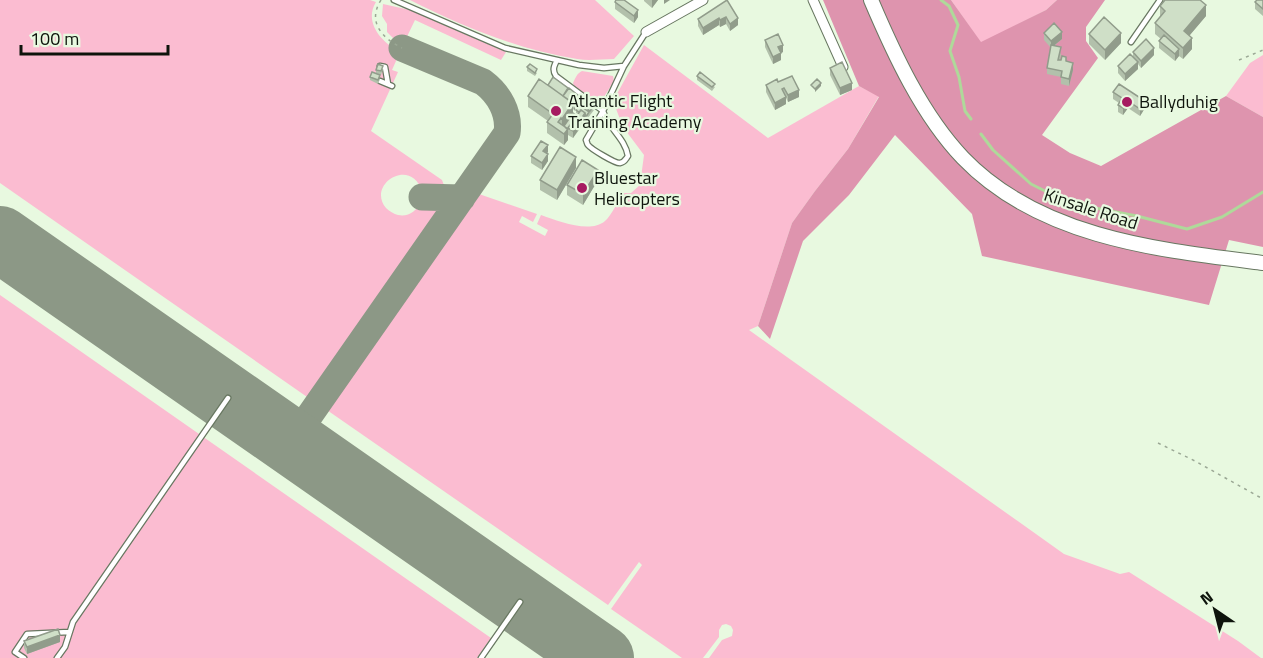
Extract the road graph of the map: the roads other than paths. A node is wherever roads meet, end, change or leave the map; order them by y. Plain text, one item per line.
1 (394, 0) edge
2 (703, 0) edge
3 (813, 0) edge
4 (871, 0) edge
5 (1160, 0) edge
6 (646, 32) joint
7 (1131, 42) dead end
8 (557, 60) junction
9 (380, 66) edge
10 (624, 66) junction
11 (843, 67) edge
12 (380, 81) edge
13 (603, 111) junction
14 (1263, 263) edge
15 (228, 398) dead end
16 (520, 602) dead end
17 (69, 632) junction
18 (24, 658) edge
19 (57, 658) edge
20 (481, 658) edge

1 - 8 lane
2 - 6 street
3 - 11 street
4 - 14 main road, Kinsale Road
5 - 7 lane
6 - 10 lane
8 - 10 lane
8 - 13 lane
9 - 12 lane
10 - 13 lane
13 - 13 lane
15 - 17 lane
16 - 20 lane
17 - 18 lane
17 - 19 lane

